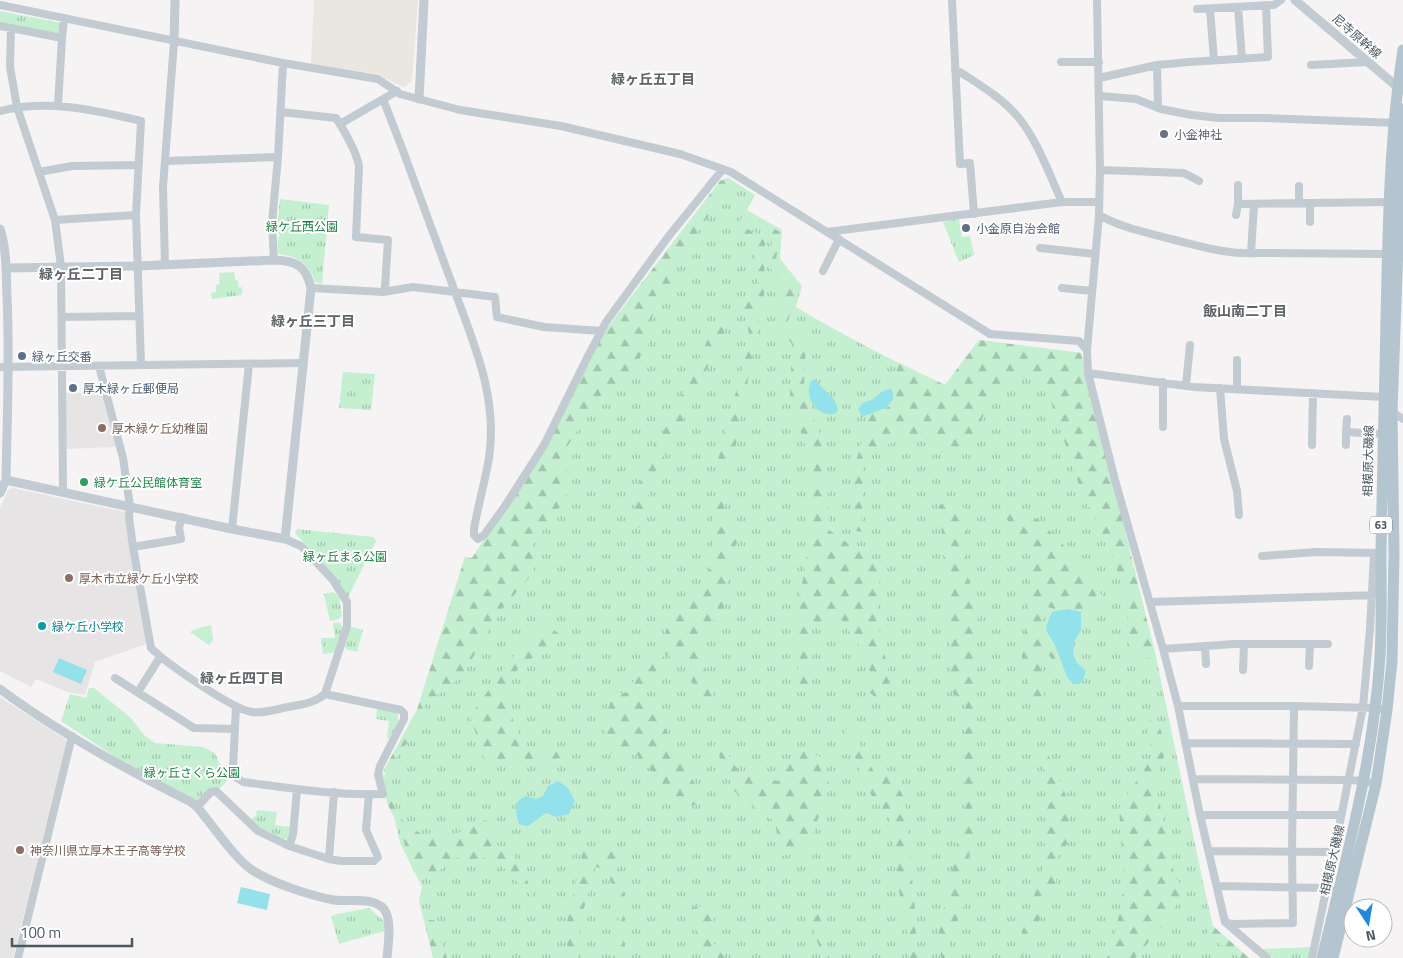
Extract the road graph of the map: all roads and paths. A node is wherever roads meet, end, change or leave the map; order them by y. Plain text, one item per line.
1 (175, 0) edge
2 (424, 0) edge
3 (952, 0) edge
4 (1097, 0) edge
5 (1281, 0) edge
6 (1294, 0) edge
7 (0, 5) edge
8 (1266, 5) junction
9 (1238, 7) junction
10 (1197, 9) dead end
11 (1210, 9) junction
12 (64, 18) junction
13 (0, 26) edge
14 (11, 28) junction
15 (62, 38) junction
16 (174, 42) junction
17 (1403, 50) edge
18 (1242, 59) junction
19 (1214, 60) junction
20 (1099, 62) junction
21 (1368, 62) junction
22 (284, 63) junction
23 (1064, 64) dead end
24 (1157, 65) junction
25 (1311, 65) dead end
26 (954, 70) junction
27 (1099, 78) junction
28 (1400, 90) edge
29 (397, 92) junction
30 (1100, 96) junction
31 (383, 99) junction
32 (419, 99) junction
33 (58, 105) junction
34 (16, 107) junction
35 (1158, 108) junction
36 (1403, 108) edge
37 (0, 111) edge
38 (281, 112) junction
39 (1398, 123) edge
40 (340, 124) junction
41 (278, 157) junction
42 (166, 161) junction
43 (138, 165) junction
44 (723, 169) junction
45 (1100, 170) junction
46 (39, 172) junction
47 (1199, 179) dead end
48 (1238, 186) dead end
49 (1299, 186) dead end
50 (1062, 202) junction
51 (1098, 202) junction
52 (1394, 202) junction
53 (1310, 203) junction
54 (1238, 204) junction
55 (1254, 204) junction
56 (1299, 204) junction
57 (974, 214) junction
58 (136, 215) junction
59 (1099, 215) junction
60 (1236, 216) dead end
61 (55, 220) junction
62 (1310, 222) dead end
63 (0, 229) edge
64 (827, 232) junction
65 (839, 240) junction
66 (1040, 248) dead end
67 (1251, 253) junction
68 (1095, 254) junction
69 (1392, 254) junction
70 (274, 260) junction
71 (165, 265) junction
72 (61, 266) junction
73 (138, 266) junction
74 (4, 270) edge
75 (823, 271) dead end
76 (311, 288) junction
77 (1062, 288) dead end
78 (387, 291) junction
79 (454, 292) junction
80 (1092, 292) junction
81 (139, 316) junction
82 (62, 317) junction
83 (601, 331) junction
84 (1087, 350) junction
85 (1191, 350) dead end
86 (1237, 360) dead end
87 (303, 363) junction
88 (249, 364) junction
89 (141, 365) junction
90 (62, 366) junction
91 (99, 366) junction
92 (4, 367) edge
93 (1088, 373) junction
94 (1163, 382) junction
95 (1186, 385) junction
96 (1220, 388) junction
97 (1237, 388) junction
98 (1313, 393) junction
99 (1383, 398) junction
100 (1392, 412) junction
101 (1347, 419) dead end
102 (1403, 419) edge
103 (1165, 426) dead end
104 (1346, 432) junction
105 (1382, 434) junction
106 (1312, 445) dead end
107 (1346, 445) dead end
108 (3, 479) edge
109 (62, 492) junction
110 (0, 493) edge
111 (130, 506) junction
112 (1239, 515) dead end
113 (182, 517) junction
114 (232, 529) junction
115 (285, 539) junction
116 (133, 547) junction
117 (1377, 553) junction
118 (1394, 553) junction
119 (1262, 556) dead end
120 (1377, 595) junction
121 (1150, 602) junction
122 (1244, 644) junction
123 (1328, 644) dead end
124 (1310, 645) junction
125 (1205, 646) junction
126 (1164, 649) junction
127 (160, 657) junction
128 (1206, 664) dead end
129 (1309, 666) dead end
130 (1243, 670) dead end
131 (115, 678) dead end
132 (0, 689) edge
133 (138, 692) junction
134 (325, 694) junction
135 (236, 706) junction
136 (1178, 706) junction
137 (1294, 706) junction
138 (1363, 707) junction
139 (1376, 708) junction
140 (1387, 710) junction
141 (235, 729) junction
142 (72, 736) junction
143 (1185, 743) junction
144 (1293, 744) junction
145 (1356, 744) junction
146 (1192, 779) junction
147 (1293, 779) junction
148 (1348, 780) junction
149 (1364, 781) junction
150 (1376, 784) junction
151 (297, 789) junction
152 (334, 792) junction
153 (369, 794) junction
154 (197, 806) junction
155 (1200, 815) junction
156 (1292, 815) junction
157 (1341, 815) junction
158 (289, 846) junction
159 (1209, 851) junction
160 (1292, 851) junction
161 (1334, 852) junction
162 (328, 859) junction
163 (1218, 886) junction
164 (1292, 887) junction
165 (1326, 888) junction
166 (1344, 892) junction
167 (1225, 922) junction
168 (1293, 924) junction
169 (1293, 932) dead end
170 (18, 958) edge
171 (387, 958) edge
172 (1267, 958) edge
173 (1312, 958) edge
174 (1322, 958) edge
175 (1333, 958) edge

1 - 16 street
2 - 32 street
3 - 26 street
4 - 20 street
5 - 8 street
6 - 21 street, 尼寺原幹線
7 - 12 street
8 - 9 street
8 - 18 street
9 - 11 street
9 - 18 street
10 - 11 street
11 - 19 street
12 - 15 street
12 - 16 street
13 - 14 street
14 - 15 street
14 - 34 street
15 - 33 street
16 - 22 street
16 - 42 street
17 - 28 main road, 相模原大磯線 / 63
18 - 19 street
19 - 24 street
20 - 23 street
20 - 27 street
21 - 25 street
21 - 28 street, 尼寺原幹線
22 - 29 street
22 - 38 street
24 - 27 street
24 - 35 street
26 - 50 street
26 - 57 street
27 - 30 street
28 - 39 main road, 相模原大磯線 / 63
29 - 31 street
29 - 32 street
30 - 35 street
30 - 45 street
31 - 40 street
31 - 79 street
32 - 44 street
33 - 34 street
33 - 43 street
34 - 37 street
34 - 46 street
35 - 39 street
36 - 39 main road, 相模原大磯線 / 63
38 - 40 street
38 - 41 street
39 - 52 main road, 相模原大磯線 / 63
40 - 78 street
41 - 42 street
41 - 70 street
42 - 71 street
43 - 46 street
43 - 58 street
44 - 64 street
44 - 83 street
45 - 47 street
45 - 51 street
46 - 61 street
48 - 54 street
49 - 56 street
50 - 51 street
50 - 57 street
51 - 59 street
52 - 53 street
52 - 69 main road, 相模原大磯線 / 63
53 - 56 street
53 - 62 street
54 - 55 street
54 - 60 street
55 - 56 street
55 - 67 street
57 - 64 street
58 - 61 street
58 - 73 street
59 - 67 street
59 - 68 street
61 - 72 street
63 - 74 street
64 - 65 street
65 - 75 street
65 - 84 street
66 - 68 street
67 - 69 street
68 - 80 street
69 - 99 main road, 相模原大磯線 / 63
69 - 100 main road, 相模原大磯線 / 63
70 - 71 street
70 - 76 street
71 - 73 street
72 - 73 street
72 - 74 street
72 - 82 street
73 - 81 street
74 - 92 street
76 - 78 street
76 - 87 street
77 - 80 street
78 - 79 street
79 - 83 street
79 - 83 street
80 - 84 street
81 - 82 street
81 - 89 street
82 - 90 street
84 - 93 street
85 - 95 street
86 - 97 street
87 - 88 street
87 - 115 street
88 - 89 street
88 - 114 street
89 - 91 street
90 - 91 street
90 - 92 street
90 - 109 street
91 - 111 street
92 - 108 street
93 - 94 street
93 - 121 street
94 - 95 street
94 - 103 street
95 - 96 street
96 - 97 street
96 - 112 street
97 - 98 street
98 - 99 street
98 - 106 street
99 - 100 street
99 - 105 main road, 相模原大磯線 / 63
100 - 102 street
100 - 118 main road, 相模原大磯線 / 63
101 - 104 street
104 - 105 street
104 - 107 street
105 - 117 main road, 相模原大磯線 / 63
108 - 109 street
108 - 110 street
109 - 111 street
111 - 113 street
111 - 116 street
113 - 114 street
113 - 116 street
114 - 115 street
115 - 134 street
116 - 127 street
117 - 118 street
117 - 119 street
117 - 120 main road, 相模原大磯線 / 63
118 - 140 main road, 相模原大磯線 / 63
120 - 121 street
120 - 138 street
120 - 139 main road, 相模原大磯線 / 63
121 - 126 street
122 - 124 street
122 - 125 street
122 - 130 street
123 - 124 street
124 - 129 street
125 - 126 street
125 - 128 street
126 - 136 street
127 - 133 street
127 - 135 street
131 - 133 street
132 - 142 street
133 - 141 street
134 - 135 street
134 - 153 street
135 - 141 street
136 - 137 street
136 - 143 street
137 - 138 street
137 - 144 street
138 - 139 street
138 - 145 street
139 - 140 street
139 - 149 main road, 相模原大磯線 / 63
140 - 150 main road, 相模原大磯線 / 63
141 - 151 street
142 - 154 street
142 - 170 street
143 - 144 street
143 - 146 street
144 - 145 street
144 - 147 street
145 - 148 street
146 - 147 street
146 - 155 street
147 - 148 street
147 - 156 street
148 - 149 street
148 - 157 street
149 - 150 street
149 - 166 main road, 相模原大磯線 / 63
150 - 166 main road, 相模原大磯線 / 63
151 - 152 street
151 - 158 street
152 - 153 street
152 - 162 street
153 - 162 street
154 - 158 street
154 - 171 street
155 - 156 street
155 - 159 street
156 - 157 street
156 - 160 street
157 - 161 street
158 - 162 street
159 - 160 street
159 - 163 street
160 - 161 street
160 - 164 street
161 - 165 street
163 - 164 street
163 - 167 street
164 - 165 street
164 - 168 street
165 - 166 street
165 - 173 street
166 - 174 main road, 相模原大磯線 / 63
166 - 175 main road, 相模原大磯線 / 63
167 - 168 street
167 - 172 street
168 - 169 street

